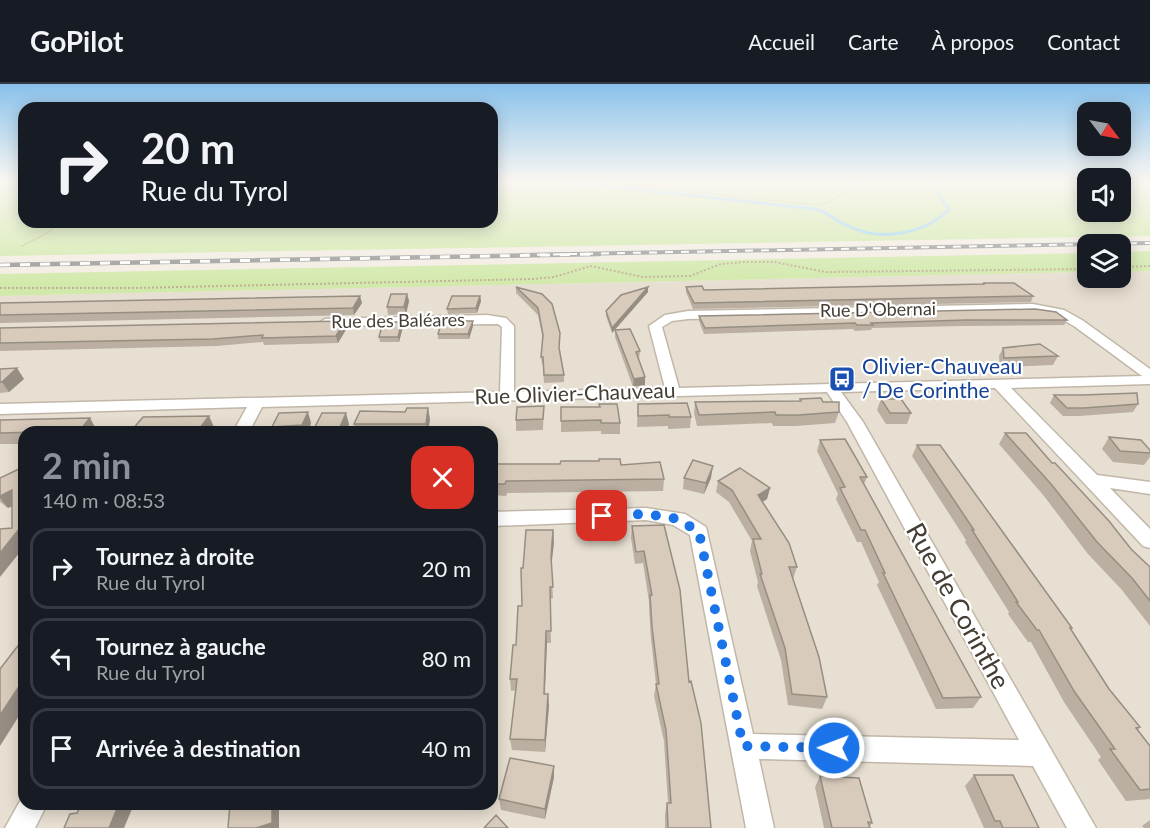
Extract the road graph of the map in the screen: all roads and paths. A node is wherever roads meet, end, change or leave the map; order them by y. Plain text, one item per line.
1 (54, 228) edge
2 (22, 246) dead end
3 (1150, 266) edge
4 (1131, 267) edge
5 (1077, 269) edge
6 (0, 288) edge
7 (309, 323) edge
8 (1150, 375) edge
9 (1150, 380) edge
10 (999, 384) junction
11 (830, 387) junction
12 (672, 392) junction
13 (507, 396) junction
14 (257, 402) junction
15 (0, 409) edge
16 (244, 426) edge
17 (1091, 480) junction
18 (1150, 488) edge
19 (498, 519) edge
20 (1150, 541) edge
21 (743, 746) junction
22 (1039, 753) junction
23 (30, 810) edge
24 (20, 828) edge
25 (760, 828) edge
26 (1082, 828) edge

1 - 2 path
3 - 4 path
5 - 6 path
7 - 13 street, Rue des Baléares
8 - 12 street, Rue D'Obernai
9 - 10 street, Rue Olivier-Chauveau
10 - 11 street, Rue Olivier-Chauveau
10 - 17 street
11 - 12 street, Rue Olivier-Chauveau
11 - 22 street, Rue de Corinthe
12 - 13 street, Rue Olivier-Chauveau
13 - 14 street, Rue Olivier-Chauveau
14 - 15 street, Rue Olivier-Chauveau
14 - 16 street
17 - 18 street
17 - 20 street
19 - 21 street
21 - 22 street
21 - 25 street
22 - 26 street, Rue de Corinthe
23 - 24 street

